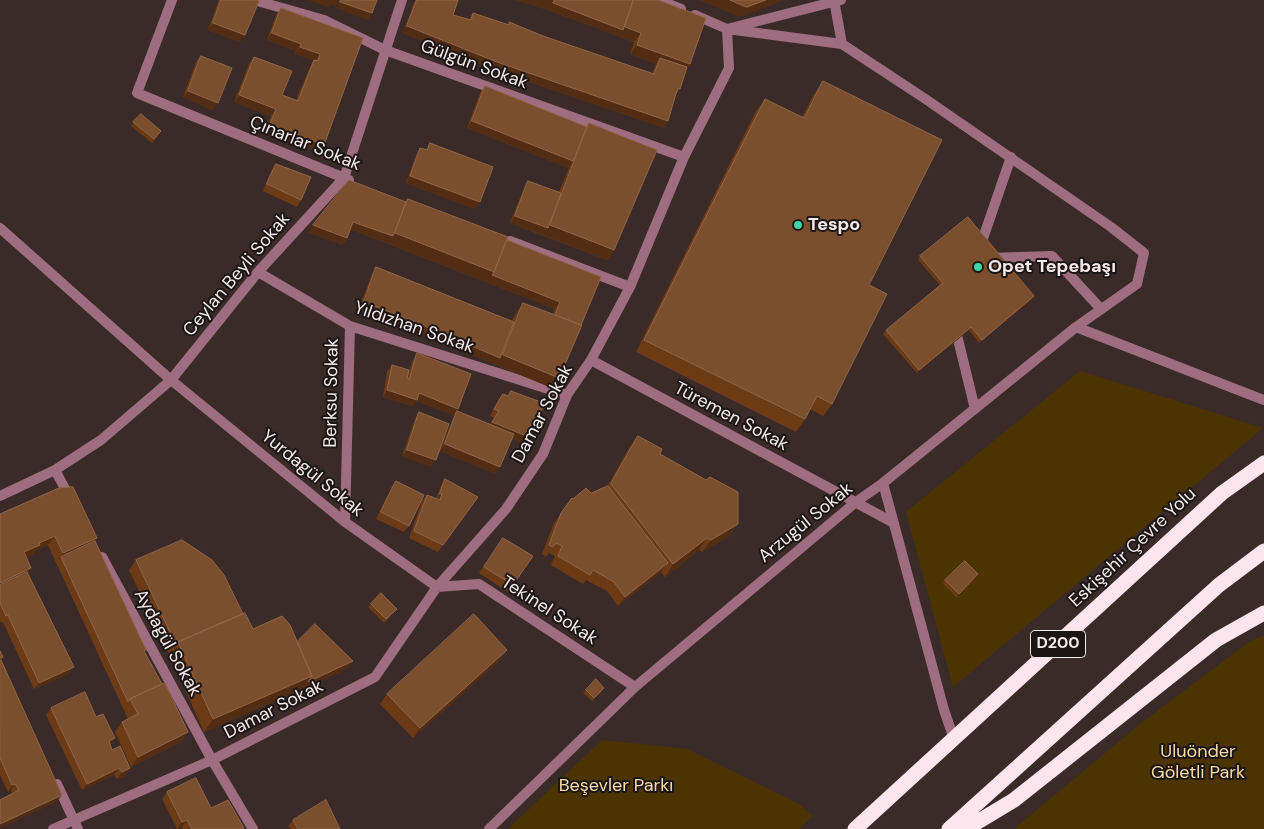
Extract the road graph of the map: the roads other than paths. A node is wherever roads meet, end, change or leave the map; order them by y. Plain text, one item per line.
1 (172, 0) edge
2 (254, 0) edge
3 (402, 0) edge
4 (659, 0) edge
5 (837, 1) edge
6 (727, 29) junction
7 (842, 44) junction
8 (385, 50) junction
9 (684, 157) junction
10 (1011, 158) junction
11 (344, 178) junction
12 (362, 185) edge
13 (0, 228) edge
14 (501, 238) edge
15 (258, 272) junction
16 (630, 287) junction
17 (1101, 309) junction
18 (957, 314) edge
19 (350, 326) junction
20 (1076, 327) junction
21 (591, 360) junction
22 (171, 380) junction
23 (567, 395) junction
24 (1264, 400) edge
25 (975, 409) junction
26 (1264, 463) edge
27 (55, 470) junction
28 (883, 483) junction
29 (0, 496) edge
30 (856, 502) junction
31 (74, 506) edge
32 (345, 522) junction
33 (894, 523) junction
34 (98, 550) edge
35 (1264, 551) edge
36 (437, 587) junction
37 (1264, 613) edge
38 (635, 687) junction
39 (954, 739) junction
40 (212, 760) junction
41 (53, 776) edge
42 (76, 824) edge
43 (53, 829) edge
44 (253, 829) edge
45 (489, 829) edge
46 (855, 829) edge
47 (949, 829) edge
48 (966, 829) edge

1 - 11 street, Çınarlar Sokak
2 - 8 street, Gülgün Sokak
3 - 8 street, Ceylan Beyli Sokak
4 - 6 street
5 - 6 street
5 - 7 street
6 - 7 street
6 - 9 street, Damar Sokak
7 - 10 street
8 - 9 street, Gülgün Sokak
8 - 11 street, Ceylan Beyli Sokak
9 - 16 street, Damar Sokak
10 - 17 street, Arzugül Sokak
10 - 17 street
11 - 12 street, Çınarlar Sokak
11 - 15 street, Ceylan Beyli Sokak
13 - 22 street, Yurdagül Sokak
14 - 16 street
15 - 19 street, Yıldızhan Sokak
15 - 22 street, Ceylan Beyli Sokak
16 - 21 street, Damar Sokak
17 - 20 street, Arzugül Sokak
18 - 25 street
19 - 23 street, Yıldızhan Sokak
19 - 32 street, Berksu Sokak
20 - 24 street
20 - 25 street, Arzugül Sokak
21 - 23 street, Damar Sokak
21 - 30 street, Türemen Sokak
22 - 27 street, Ceylan Beyli Sokak
22 - 32 street, Yurdagül Sokak
23 - 36 street, Damar Sokak
25 - 28 street, Arzugül Sokak
26 - 39 highway, Eskişehir Çevre Yolu / D200
27 - 29 street, Ceylan Beyli Sokak
27 - 31 street
28 - 30 street, Arzugül Sokak
28 - 33 street
30 - 33 street, Türemen Sokak
30 - 38 street, Arzugül Sokak
32 - 36 street, Yurdagül Sokak
33 - 39 street
34 - 40 street, Aydagül Sokak
35 - 47 highway
36 - 38 street, Tekinel Sokak
36 - 40 street, Damar Sokak
37 - 48 highway
38 - 45 street, Arzugül Sokak
39 - 46 highway, Eskişehir Çevre Yolu / D200
40 - 42 street, Damar Sokak
40 - 44 street, Aydagül Sokak
41 - 42 street
42 - 43 street, Damar Sokak

